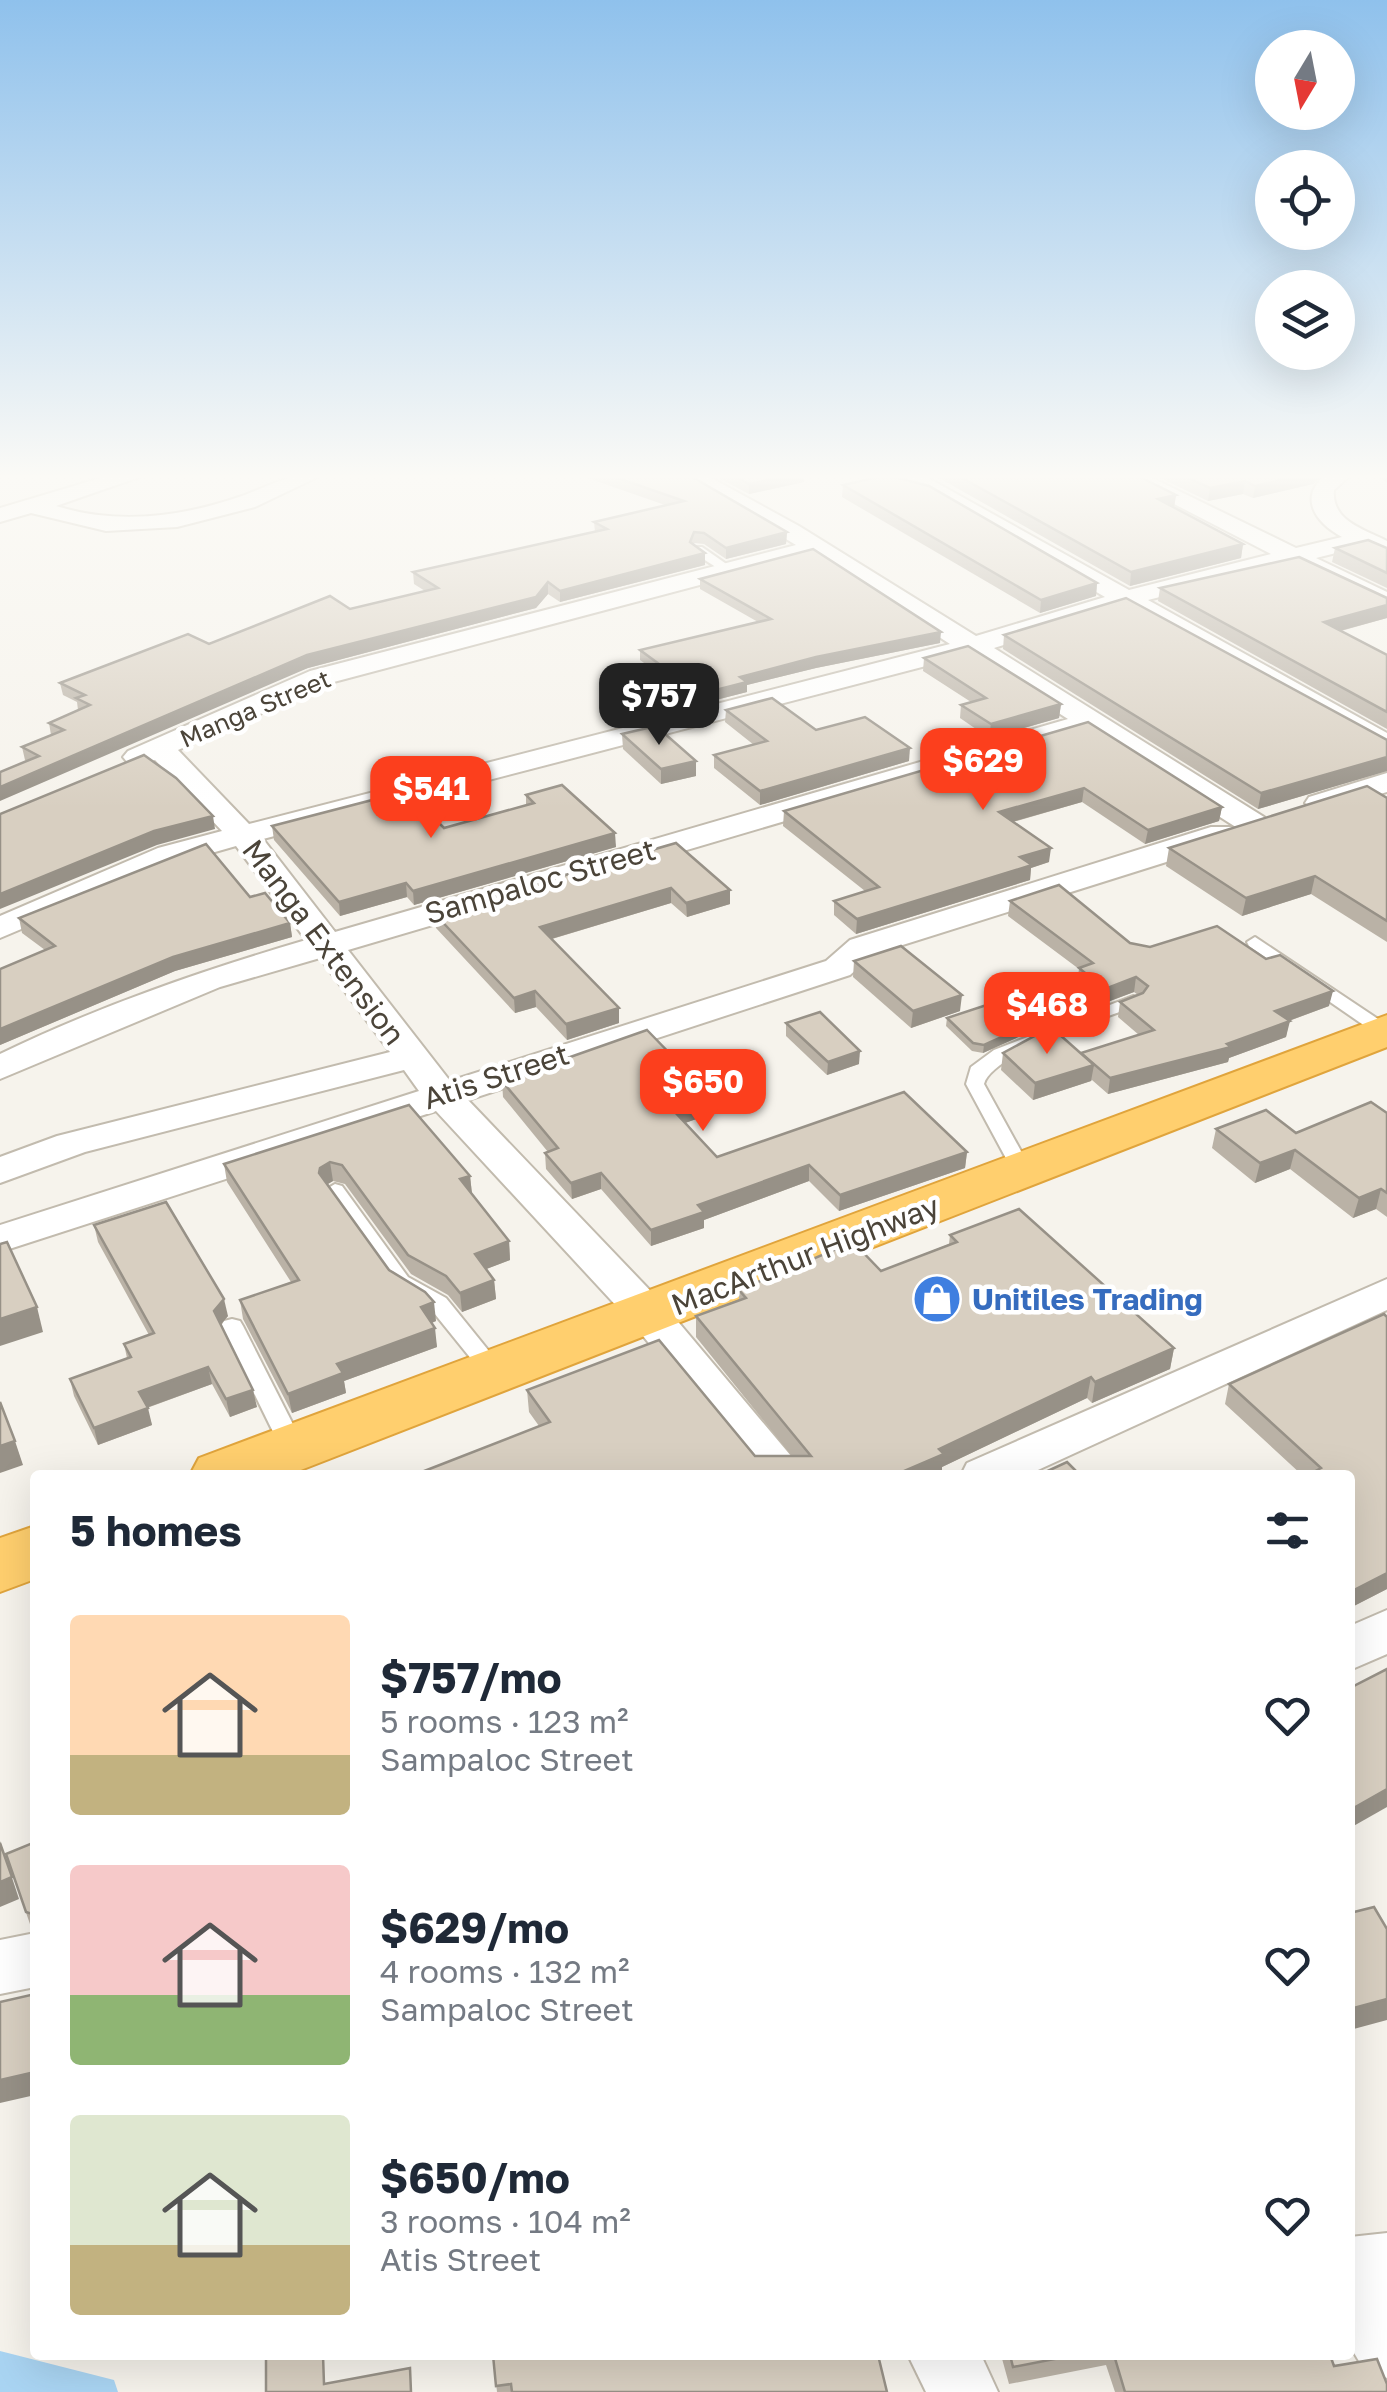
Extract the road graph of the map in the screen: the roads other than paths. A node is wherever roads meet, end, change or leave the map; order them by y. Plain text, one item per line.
1 (671, 586) edge
2 (875, 586) edge
3 (1110, 586) edge
4 (1211, 586) edge
5 (1353, 586) edge
6 (1133, 598) junction
7 (1387, 602) edge
8 (969, 647) junction
9 (1090, 722) junction
10 (1387, 744) edge
11 (160, 748) junction
12 (106, 771) edge
13 (1387, 782) edge
14 (1252, 824) junction
15 (244, 836) junction
16 (0, 928) edge
17 (1255, 942) dead end
18 (324, 943) junction
19 (1133, 1001) edge
20 (1385, 1030) edge
21 (412, 1057) junction
22 (0, 1068) edge
23 (440, 1093) junction
24 (0, 1171) edge
25 (1022, 1171) junction
26 (334, 1190) edge
27 (0, 1239) edge
28 (1387, 1293) edge
29 (649, 1315) junction
30 (232, 1326) dead end
31 (493, 1371) junction
32 (299, 1461) edge
33 (250, 1470) edge
34 (780, 1470) edge
35 (995, 1470) edge
36 (30, 1553) edge
37 (0, 1566) edge
38 (1387, 1630) edge
39 (1355, 1647) edge
40 (30, 1961) edge
41 (0, 1967) edge
42 (1387, 2266) edge
43 (1355, 2269) edge
44 (1355, 2292) edge
45 (1387, 2344) edge
46 (945, 2360) edge
47 (964, 2392) edge

1 - 11 street, Manga Street
2 - 8 street
3 - 6 street
4 - 6 street
5 - 7 street
6 - 8 street
6 - 10 street
8 - 9 street
8 - 15 street
9 - 14 street
9 - 18 street, Sampaloc Street
11 - 12 street, Manga Street
11 - 15 street, Manga Extension
13 - 14 street, Atis Street
14 - 23 street, Atis Street
15 - 16 street
15 - 18 street, Manga Extension
17 - 20 lane
18 - 21 street, Manga Extension
18 - 22 street, Sampaloc Street
19 - 25 lane
20 - 25 highway, MacArthur Highway
21 - 23 street, Manga Extension
21 - 24 street
23 - 27 street, Atis Street
23 - 29 street, Manga Extension
25 - 29 highway, MacArthur Highway
26 - 31 lane
28 - 35 street
29 - 31 highway, MacArthur Highway
29 - 34 street, Manga Extension
30 - 32 lane
31 - 32 highway, MacArthur Highway
32 - 33 highway, MacArthur Highway
36 - 37 highway
38 - 39 street
40 - 41 street
42 - 43 street
44 - 45 street
46 - 47 street

